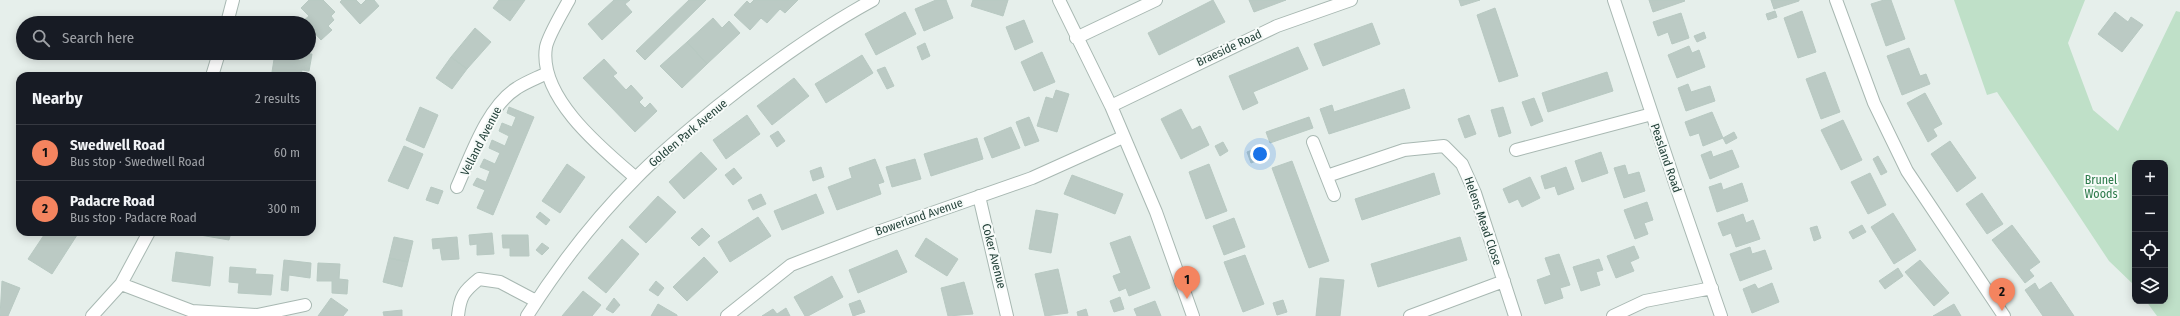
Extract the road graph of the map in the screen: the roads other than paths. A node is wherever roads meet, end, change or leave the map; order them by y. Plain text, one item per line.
1 (233, 0) edge
2 (569, 0) edge
3 (873, 0) edge
4 (1059, 0) edge
5 (1156, 0) edge
6 (1351, 0) edge
7 (1614, 0) edge
8 (1836, 0) edge
9 (229, 16) edge
10 (1076, 38) junction
11 (217, 60) edge
12 (213, 72) edge
13 (547, 73) junction
14 (1111, 106) junction
15 (1652, 114) junction
16 (1123, 137) junction
17 (1313, 142) dead end
18 (1516, 150) dead end
19 (1327, 176) junction
20 (636, 178) junction
21 (457, 187) dead end
22 (1334, 195) dead end
23 (979, 196) junction
24 (147, 236) edge
25 (1504, 282) junction
26 (121, 284) junction
27 (1712, 288) junction
28 (536, 302) junction
29 (305, 305) dead end
30 (92, 316) edge
31 (458, 316) edge
32 (527, 316) edge
33 (727, 316) edge
34 (1007, 316) edge
35 (1193, 316) edge
36 (1410, 316) edge
37 (1515, 316) edge
38 (1613, 316) edge
39 (1721, 316) edge
40 (2004, 316) edge

1 - 9 street
2 - 13 street
3 - 20 street, Golden Park Avenue
4 - 10 street
5 - 10 street
6 - 14 street, Braeside Road
7 - 15 street, Peasland Road
8 - 40 street
10 - 14 street
11 - 12 street
13 - 20 street
13 - 21 street, Velland Avenue
14 - 16 street
15 - 18 street
15 - 27 street, Peasland Road
16 - 23 street, Bowerland Avenue
16 - 35 street
17 - 19 street
19 - 22 street
19 - 25 street, Helens Mead Close
20 - 28 street, Golden Park Avenue
23 - 33 street, Bowerland Avenue
23 - 34 street, Coker Avenue
24 - 26 street
25 - 36 street, Helens Mead Close
25 - 37 street, Helens Mead Close
26 - 29 street
26 - 30 street
27 - 38 street
27 - 39 street, Peasland Road
28 - 31 street
28 - 32 street, Golden Park Avenue

